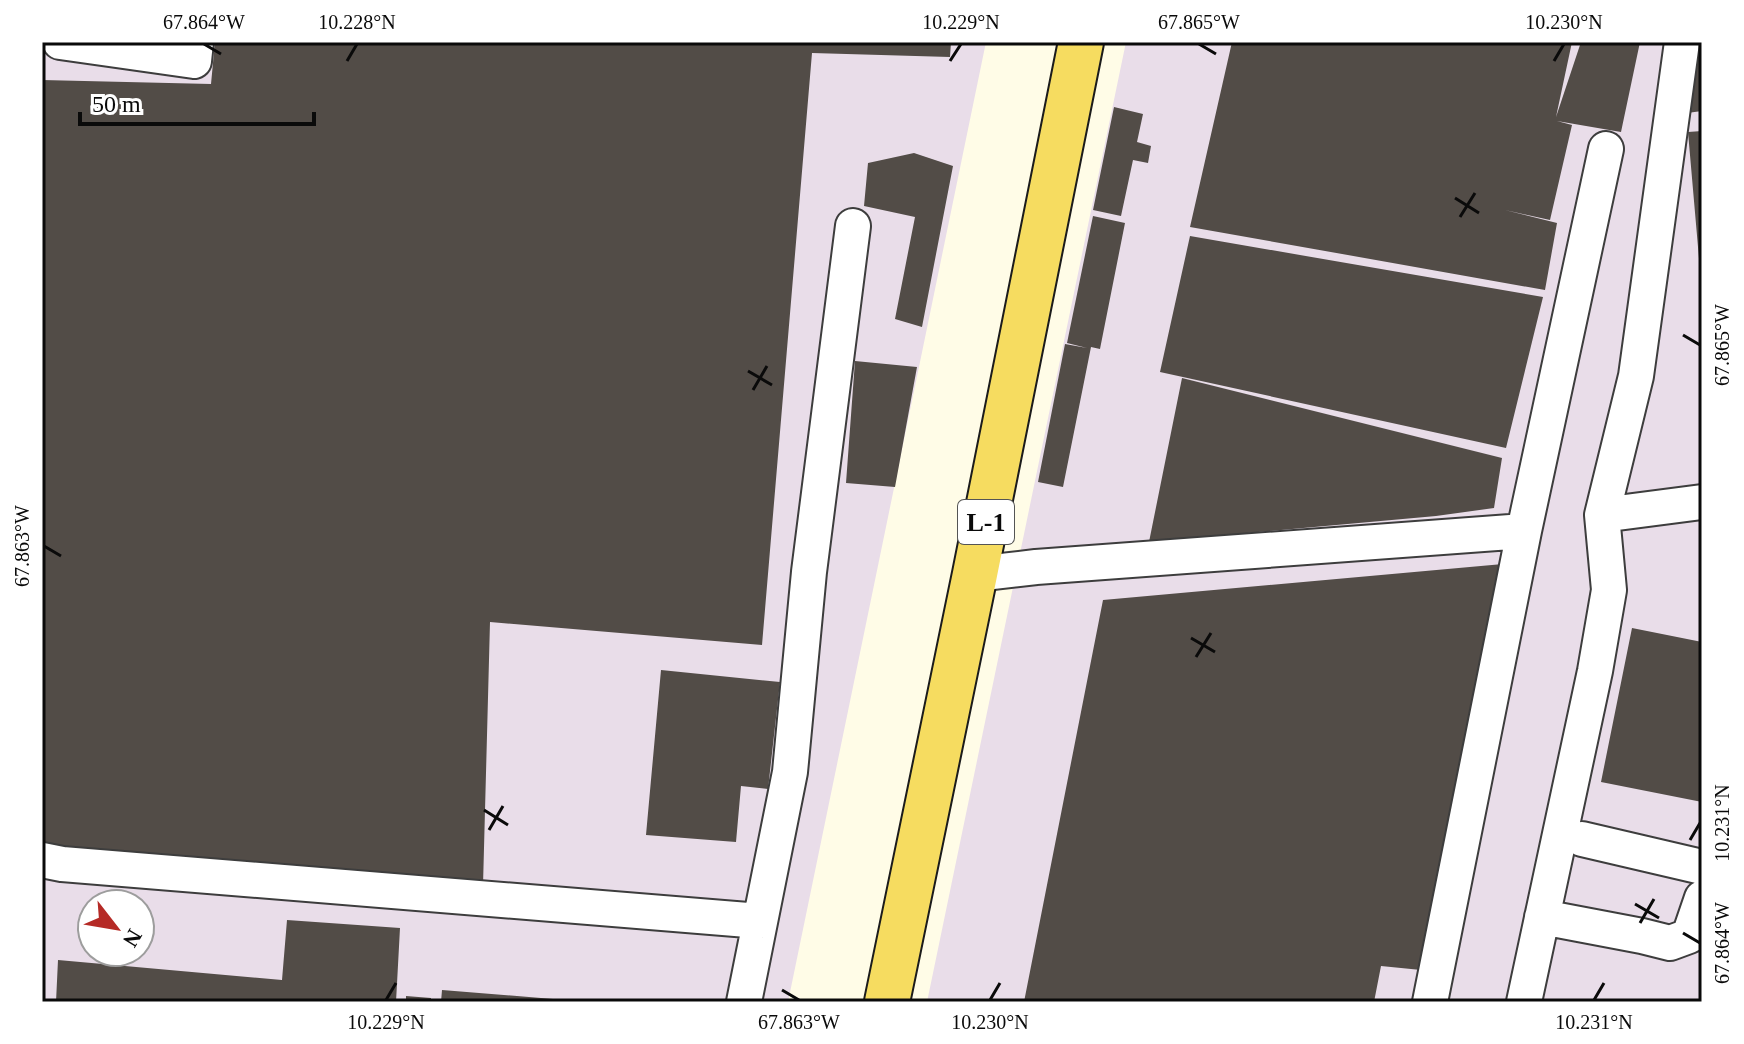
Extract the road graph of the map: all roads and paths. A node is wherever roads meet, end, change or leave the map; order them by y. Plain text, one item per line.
1 (60, 42) edge
2 (196, 42) edge
3 (1081, 42) edge
4 (1682, 42) edge
5 (1606, 149) dead end
6 (853, 226) dead end
7 (1702, 502) edge
8 (1602, 515) junction
9 (1524, 531) junction
10 (975, 574) junction
11 (1582, 839) dead end
12 (42, 860) edge
13 (1702, 867) edge
14 (1702, 898) edge
15 (1542, 917) junction
16 (760, 921) junction
17 (1535, 1000) edge
18 (744, 1002) edge
19 (887, 1002) edge
20 (1430, 1002) edge

1 - 2 lane
3 - 10 main road, L-1
4 - 8 lane
5 - 9 lane
6 - 16 lane
7 - 8 lane
8 - 15 lane
9 - 10 lane
9 - 20 lane
10 - 19 main road, L-1
11 - 13 lane
12 - 16 lane
14 - 15 lane
15 - 17 lane
16 - 18 lane

